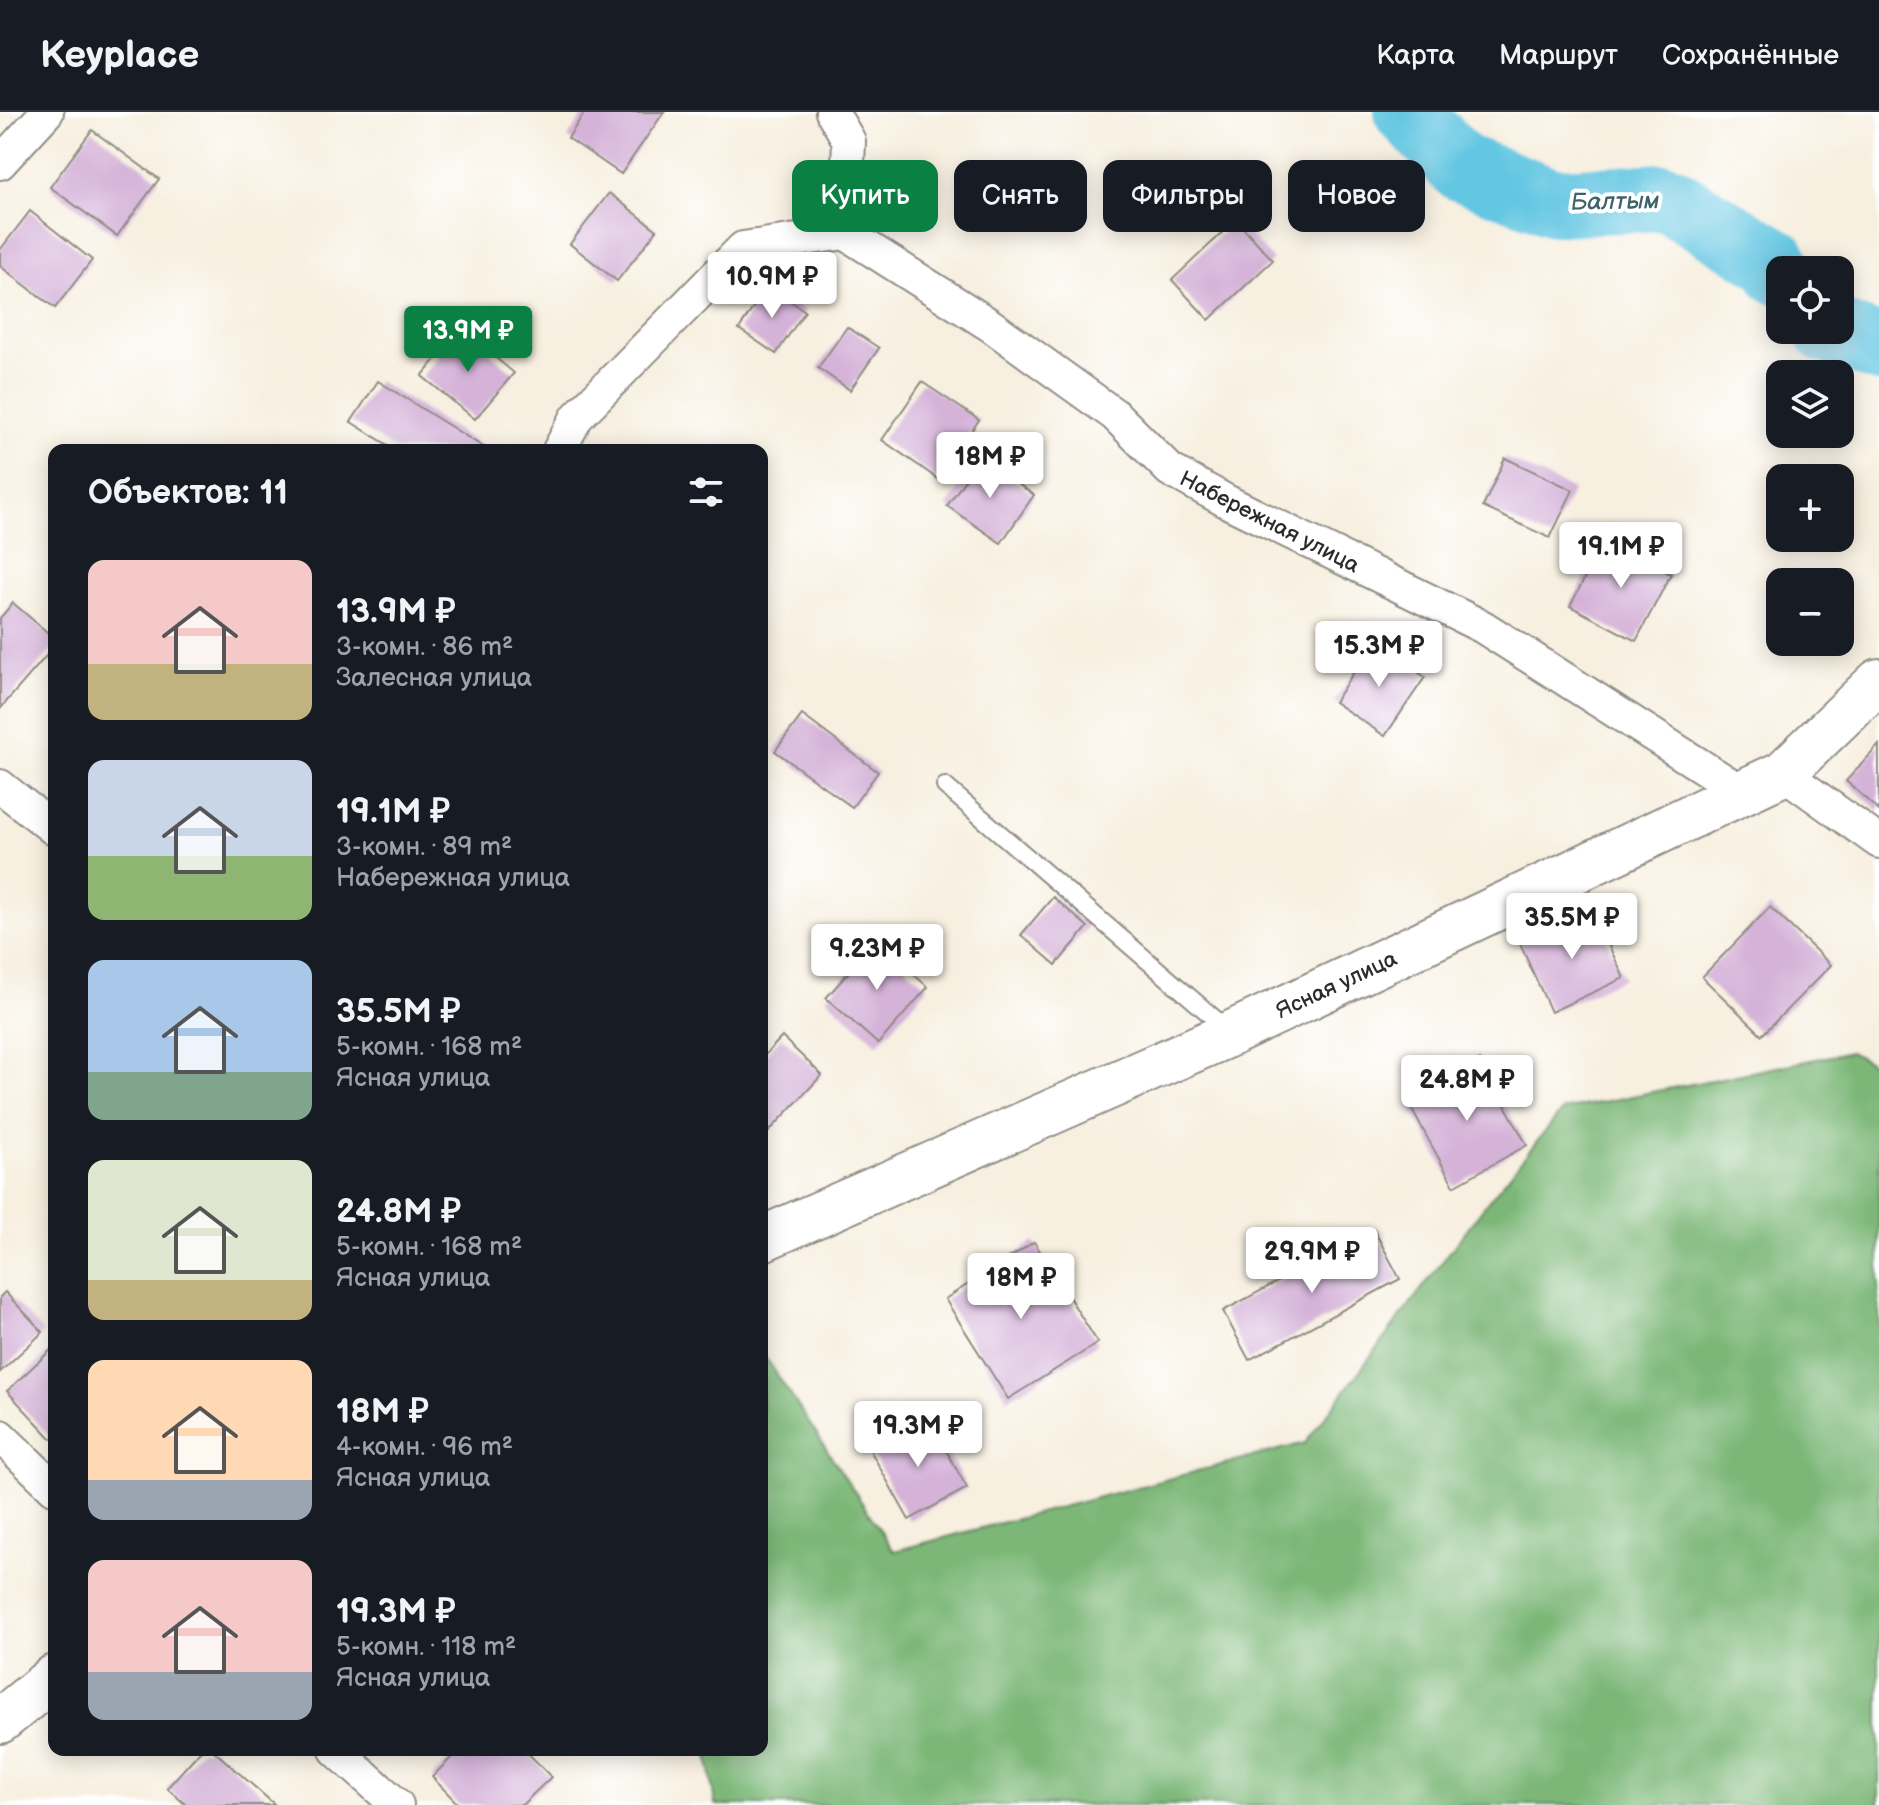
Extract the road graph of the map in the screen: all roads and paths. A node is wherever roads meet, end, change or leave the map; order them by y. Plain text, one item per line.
1 (47, 112) edge
2 (832, 112) edge
3 (0, 163) edge
4 (845, 233) junction
5 (562, 444) edge
6 (1879, 681) edge
7 (1783, 773) junction
8 (0, 786) edge
9 (945, 786) dead end
10 (1742, 792) junction
11 (48, 824) edge
12 (1879, 842) edge
13 (1232, 1033) junction
14 (768, 1236) edge
15 (0, 1436) edge
16 (48, 1482) edge
17 (48, 1682) edge
18 (0, 1721) edge
19 (343, 1756) edge
20 (397, 1805) edge

1 - 3 street
2 - 4 street
4 - 5 street
4 - 10 street, Набережная улица
6 - 7 main road, Ясная улица
7 - 10 main road, Ясная улица
7 - 12 street
8 - 11 street
9 - 13 lane
10 - 13 main road, Ясная улица
13 - 14 main road, Ясная улица
15 - 16 street
17 - 18 main road
19 - 20 street

